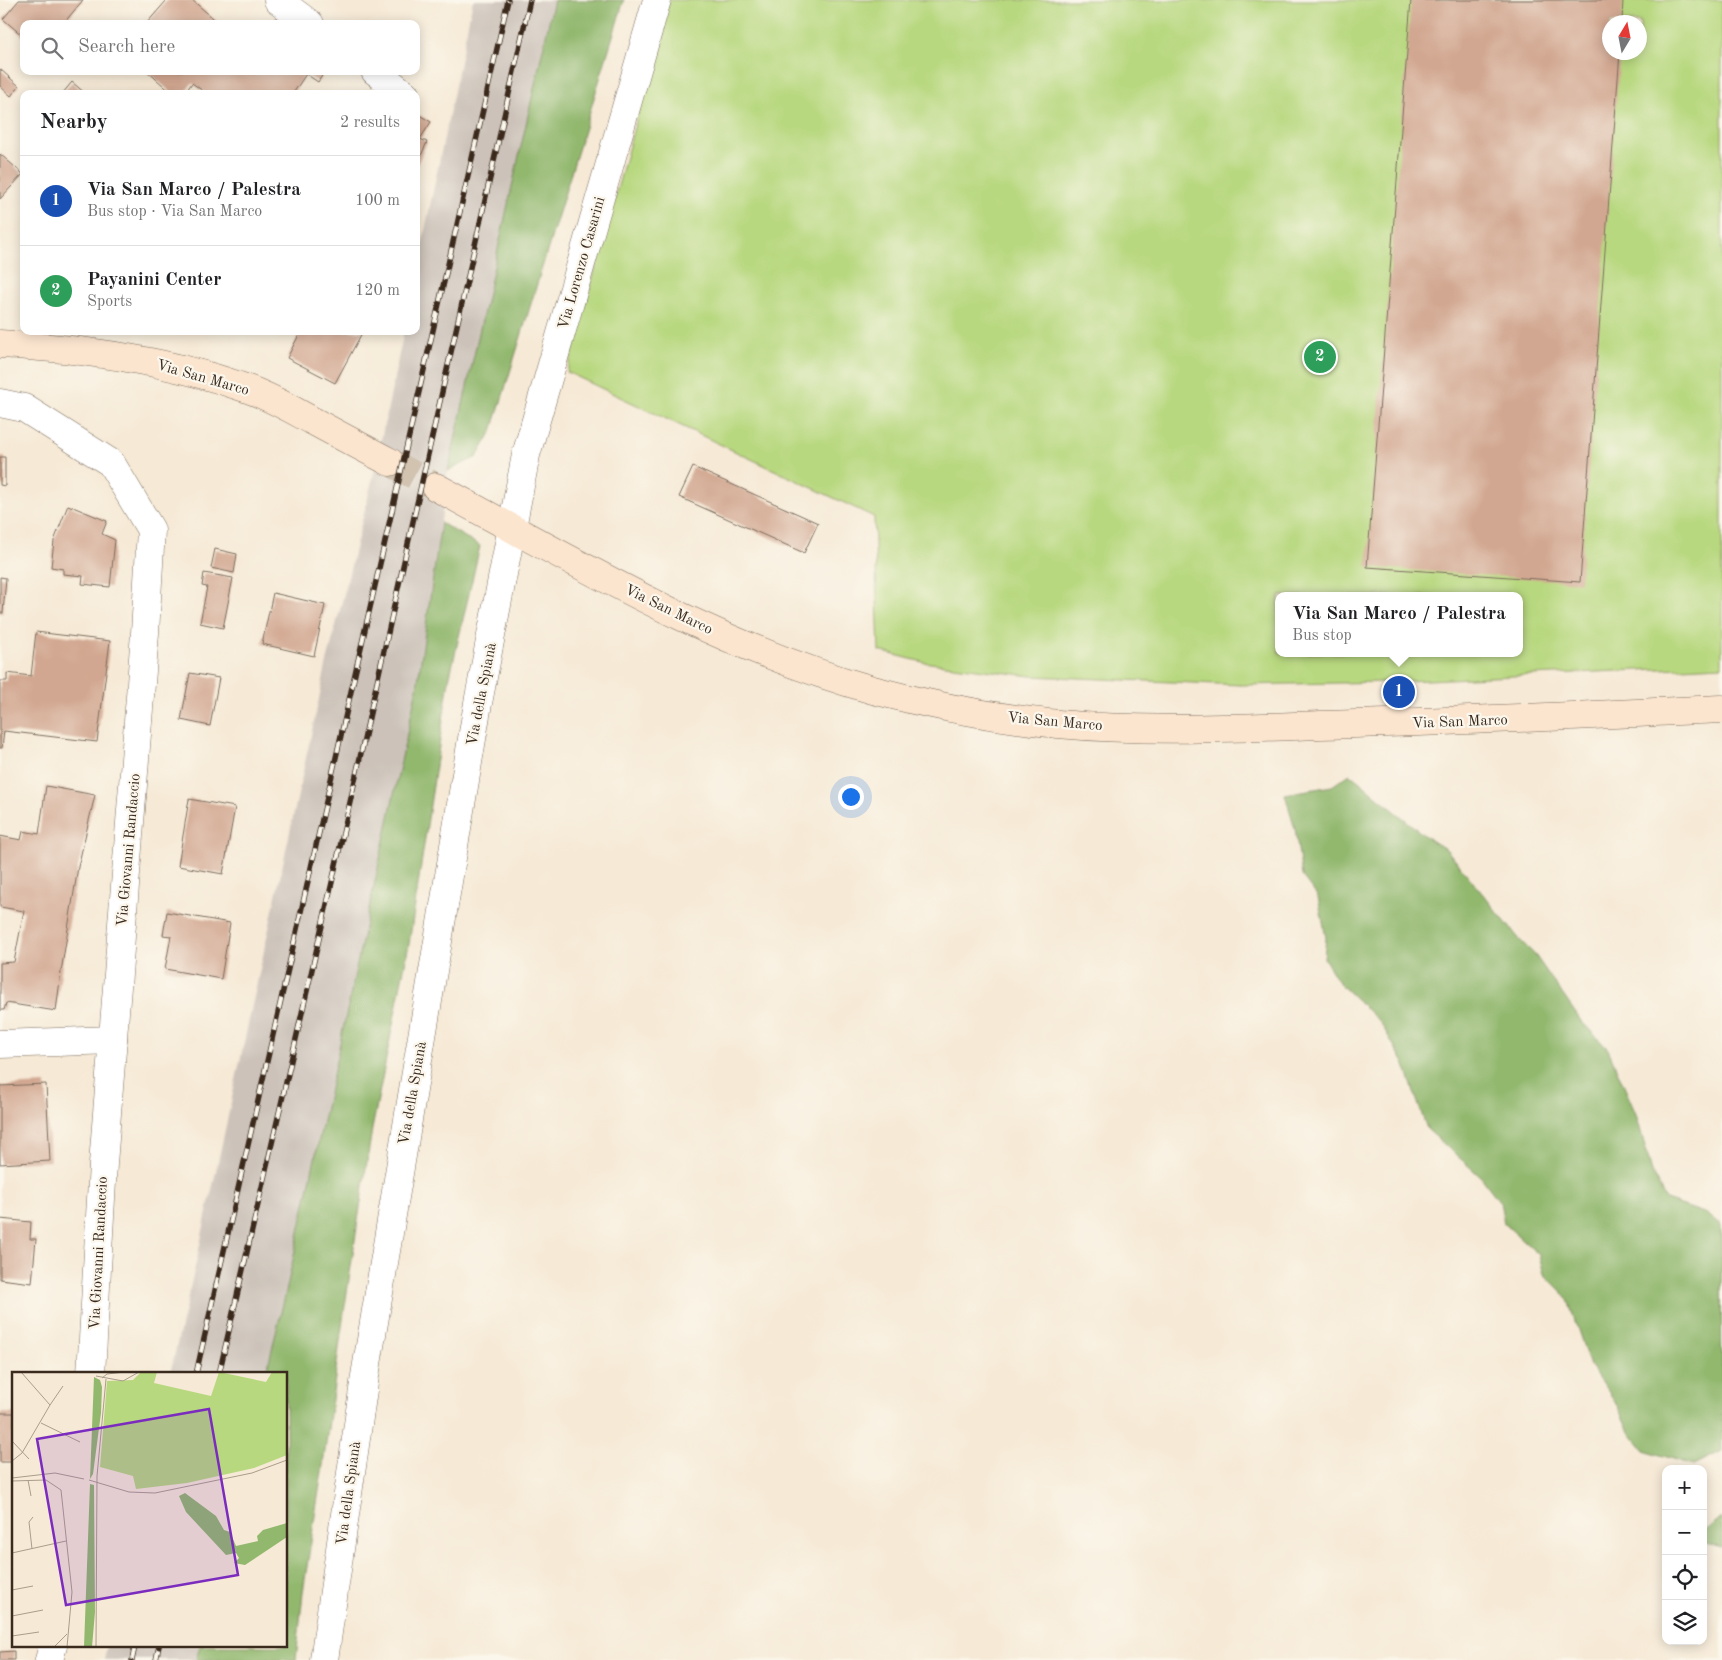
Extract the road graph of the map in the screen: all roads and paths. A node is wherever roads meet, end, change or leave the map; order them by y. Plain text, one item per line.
1 (278, 0) edge
2 (657, 0) edge
3 (305, 20) edge
4 (380, 75) edge
5 (401, 90) edge
6 (0, 344) edge
7 (0, 403) edge
8 (390, 462) tunnel mouth
9 (436, 487) tunnel mouth
10 (513, 528) junction
11 (1722, 709) edge
12 (113, 1040) junction
13 (0, 1044) edge
14 (91, 1372) edge
15 (324, 1660) edge

1 - 3 street
2 - 10 street, Via Lorenzo Casarini
4 - 5 street
6 - 8 main road, Via San Marco
7 - 12 street, Via Giovanni Randaccio
9 - 10 main road, Via San Marco
10 - 11 main road, Via San Marco
10 - 15 street, Via della Spianà
12 - 13 street
12 - 14 street, Via Giovanni Randaccio

